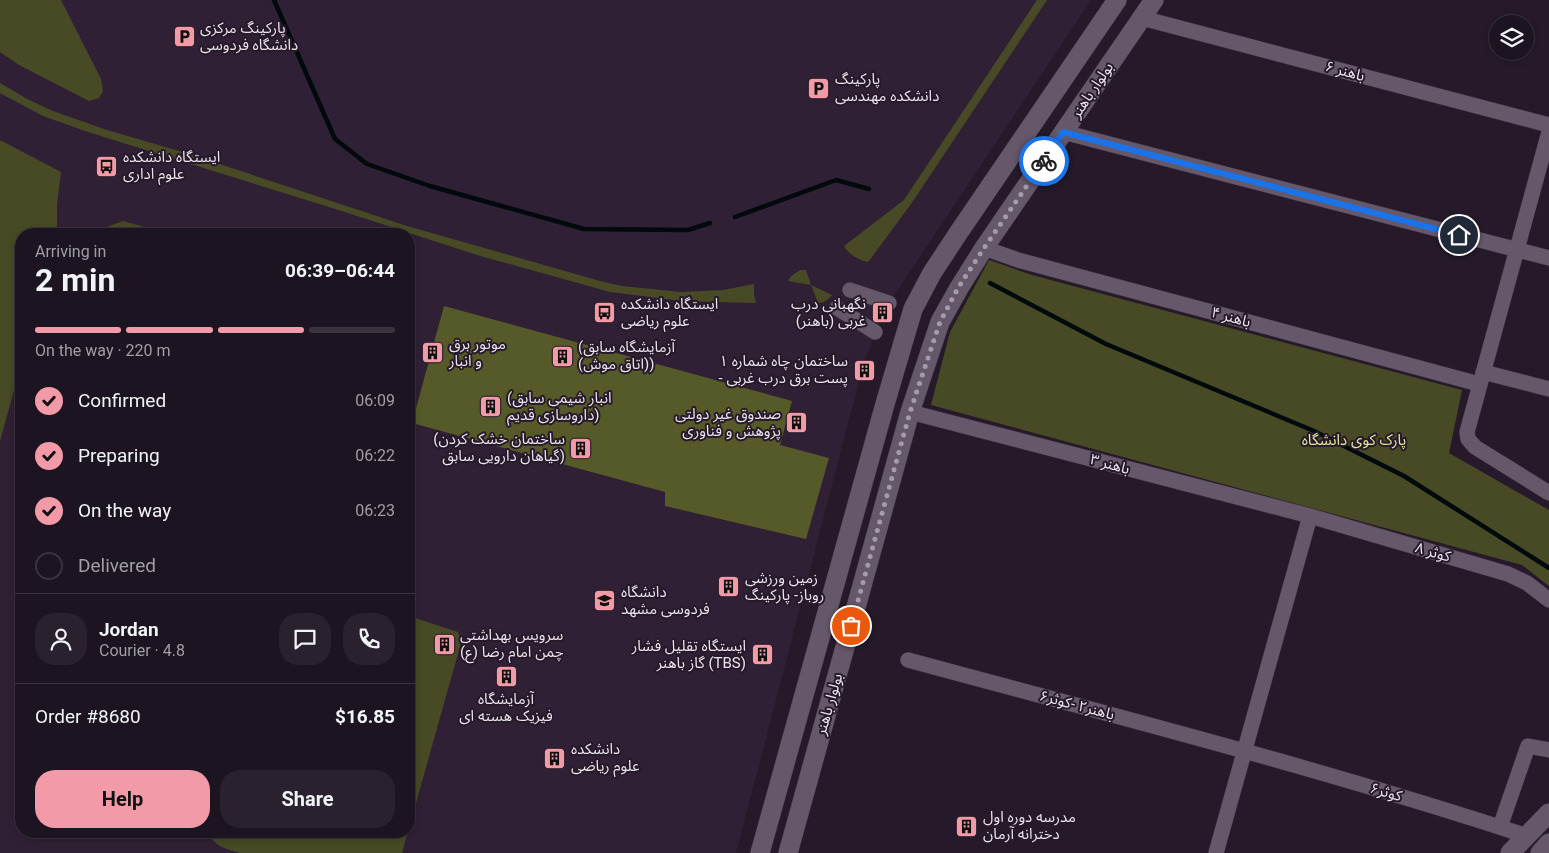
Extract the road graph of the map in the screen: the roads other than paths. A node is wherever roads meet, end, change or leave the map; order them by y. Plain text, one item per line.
1 (1117, 0) edge
2 (1154, 0) edge
3 (1142, 18) junction
4 (1549, 125) edge
5 (1063, 132) junction
6 (1549, 132) edge
7 (984, 248) junction
8 (1516, 250) junction
9 (1549, 258) edge
10 (850, 290) dead end
11 (889, 303) dead end
12 (837, 308) dead end
13 (875, 332) dead end
14 (1481, 378) junction
15 (1549, 389) edge
16 (910, 412) junction
17 (1549, 493) edge
18 (1310, 516) junction
19 (1549, 600) edge
20 (908, 660) dead end
21 (1245, 750) junction
22 (1549, 750) edge
23 (778, 788) junction
24 (804, 795) junction
25 (1549, 813) edge
26 (1500, 827) junction
27 (1527, 836) junction
28 (1549, 843) edge
29 (760, 853) edge
30 (788, 853) edge
31 (1216, 853) edge
32 (1510, 853) edge
33 (1540, 853) edge

1 - 23 street, بولوار باهنر
2 - 3 street, بولوار باهنر
3 - 4 street, باهنر ۶
3 - 5 street, بولوار باهنر
5 - 7 street, بولوار باهنر
5 - 8 street
6 - 8 street
7 - 14 street, باهنر ۴
7 - 16 street, بولوار باهنر
8 - 9 street
8 - 14 street
10 - 11 street
12 - 13 street
14 - 15 street, باهنر ۴
14 - 17 street
16 - 18 street, باهنر ۳
16 - 24 street, بولوار باهنر
18 - 19 street, کوثر ۸
18 - 21 street
20 - 21 street, باهنر۲ -کوثر۶
21 - 26 street, کوثر۶
21 - 31 street
22 - 26 street
23 - 24 street
23 - 29 street, بولوار باهنر
24 - 30 street, بولوار باهنر
25 - 27 street
26 - 27 street, کوثر۶
27 - 32 street
28 - 33 street

